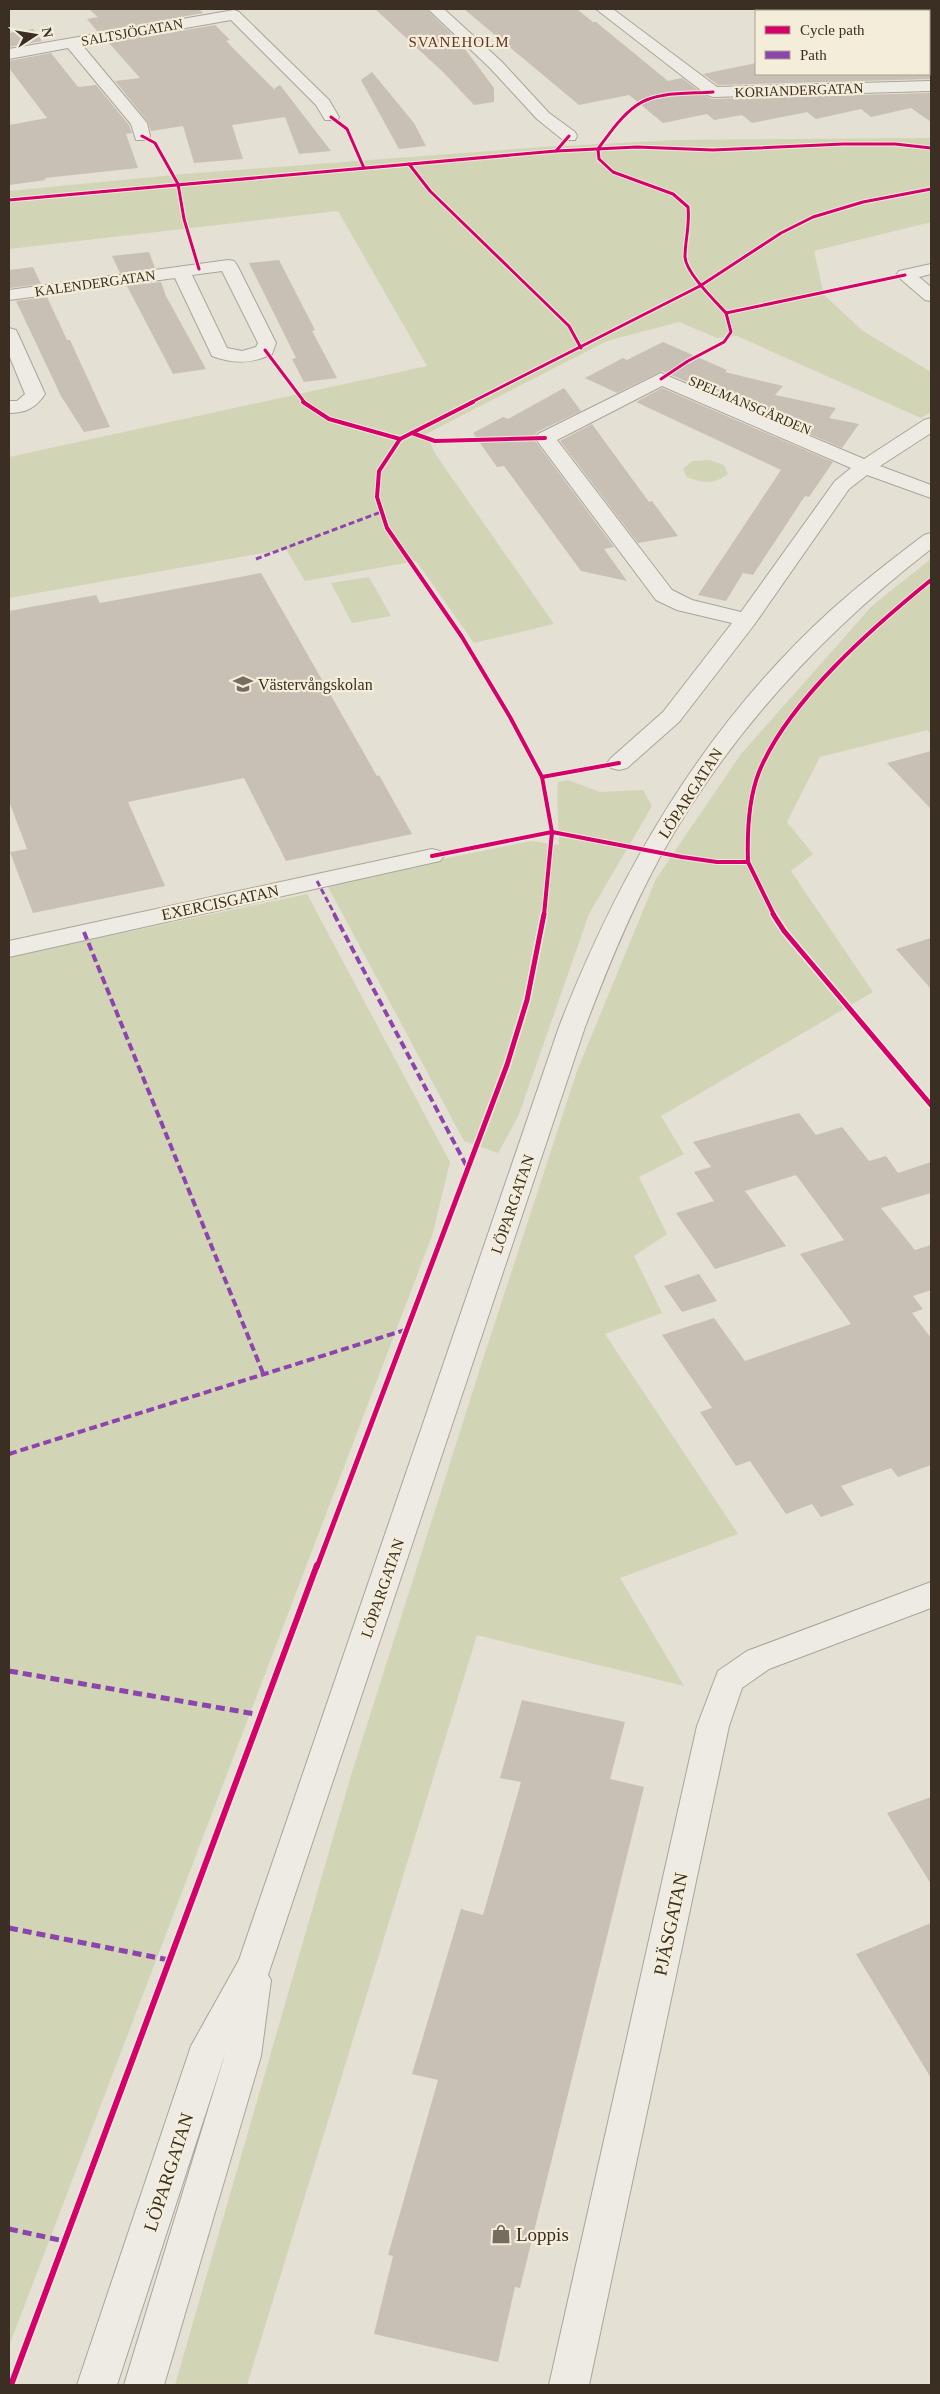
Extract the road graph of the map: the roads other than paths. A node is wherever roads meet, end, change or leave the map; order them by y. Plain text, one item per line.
1 (434, 9) edge
2 (606, 9) edge
3 (72, 43) junction
4 (9, 54) edge
5 (931, 86) edge
6 (331, 117) dead end
7 (142, 136) dead end
8 (569, 136) dead end
9 (931, 269) edge
10 (181, 271) junction
11 (9, 295) edge
12 (931, 296) edge
13 (9, 334) edge
14 (9, 407) edge
15 (931, 424) edge
16 (865, 467) junction
17 (931, 492) edge
18 (931, 539) edge
19 (746, 620) junction
20 (619, 763) dead end
21 (432, 856) dead end
22 (9, 948) edge
23 (931, 1595) edge
24 (254, 1965) junction
25 (97, 2385) edge
26 (144, 2385) edge
27 (569, 2385) edge

1 - 8 street
2 - 5 street, KORIANDERGATAN
3 - 4 street, SALTSJÖGATAN
3 - 6 street, SALTSJÖGATAN
3 - 7 street
9 - 12 street
10 - 10 street, KALENDERGATAN
10 - 11 street, KALENDERGATAN
13 - 14 street
15 - 16 street
16 - 17 street, SPELMANSGÅRDEN
16 - 19 street
16 - 19 street, SPELMANSGÅRDEN
18 - 24 street, LÖPARGATAN
19 - 20 street
21 - 22 street, EXERCISGATAN
23 - 27 street, PJÄSGATAN
24 - 25 street, LÖPARGATAN
24 - 26 street, LÖPARGATAN

